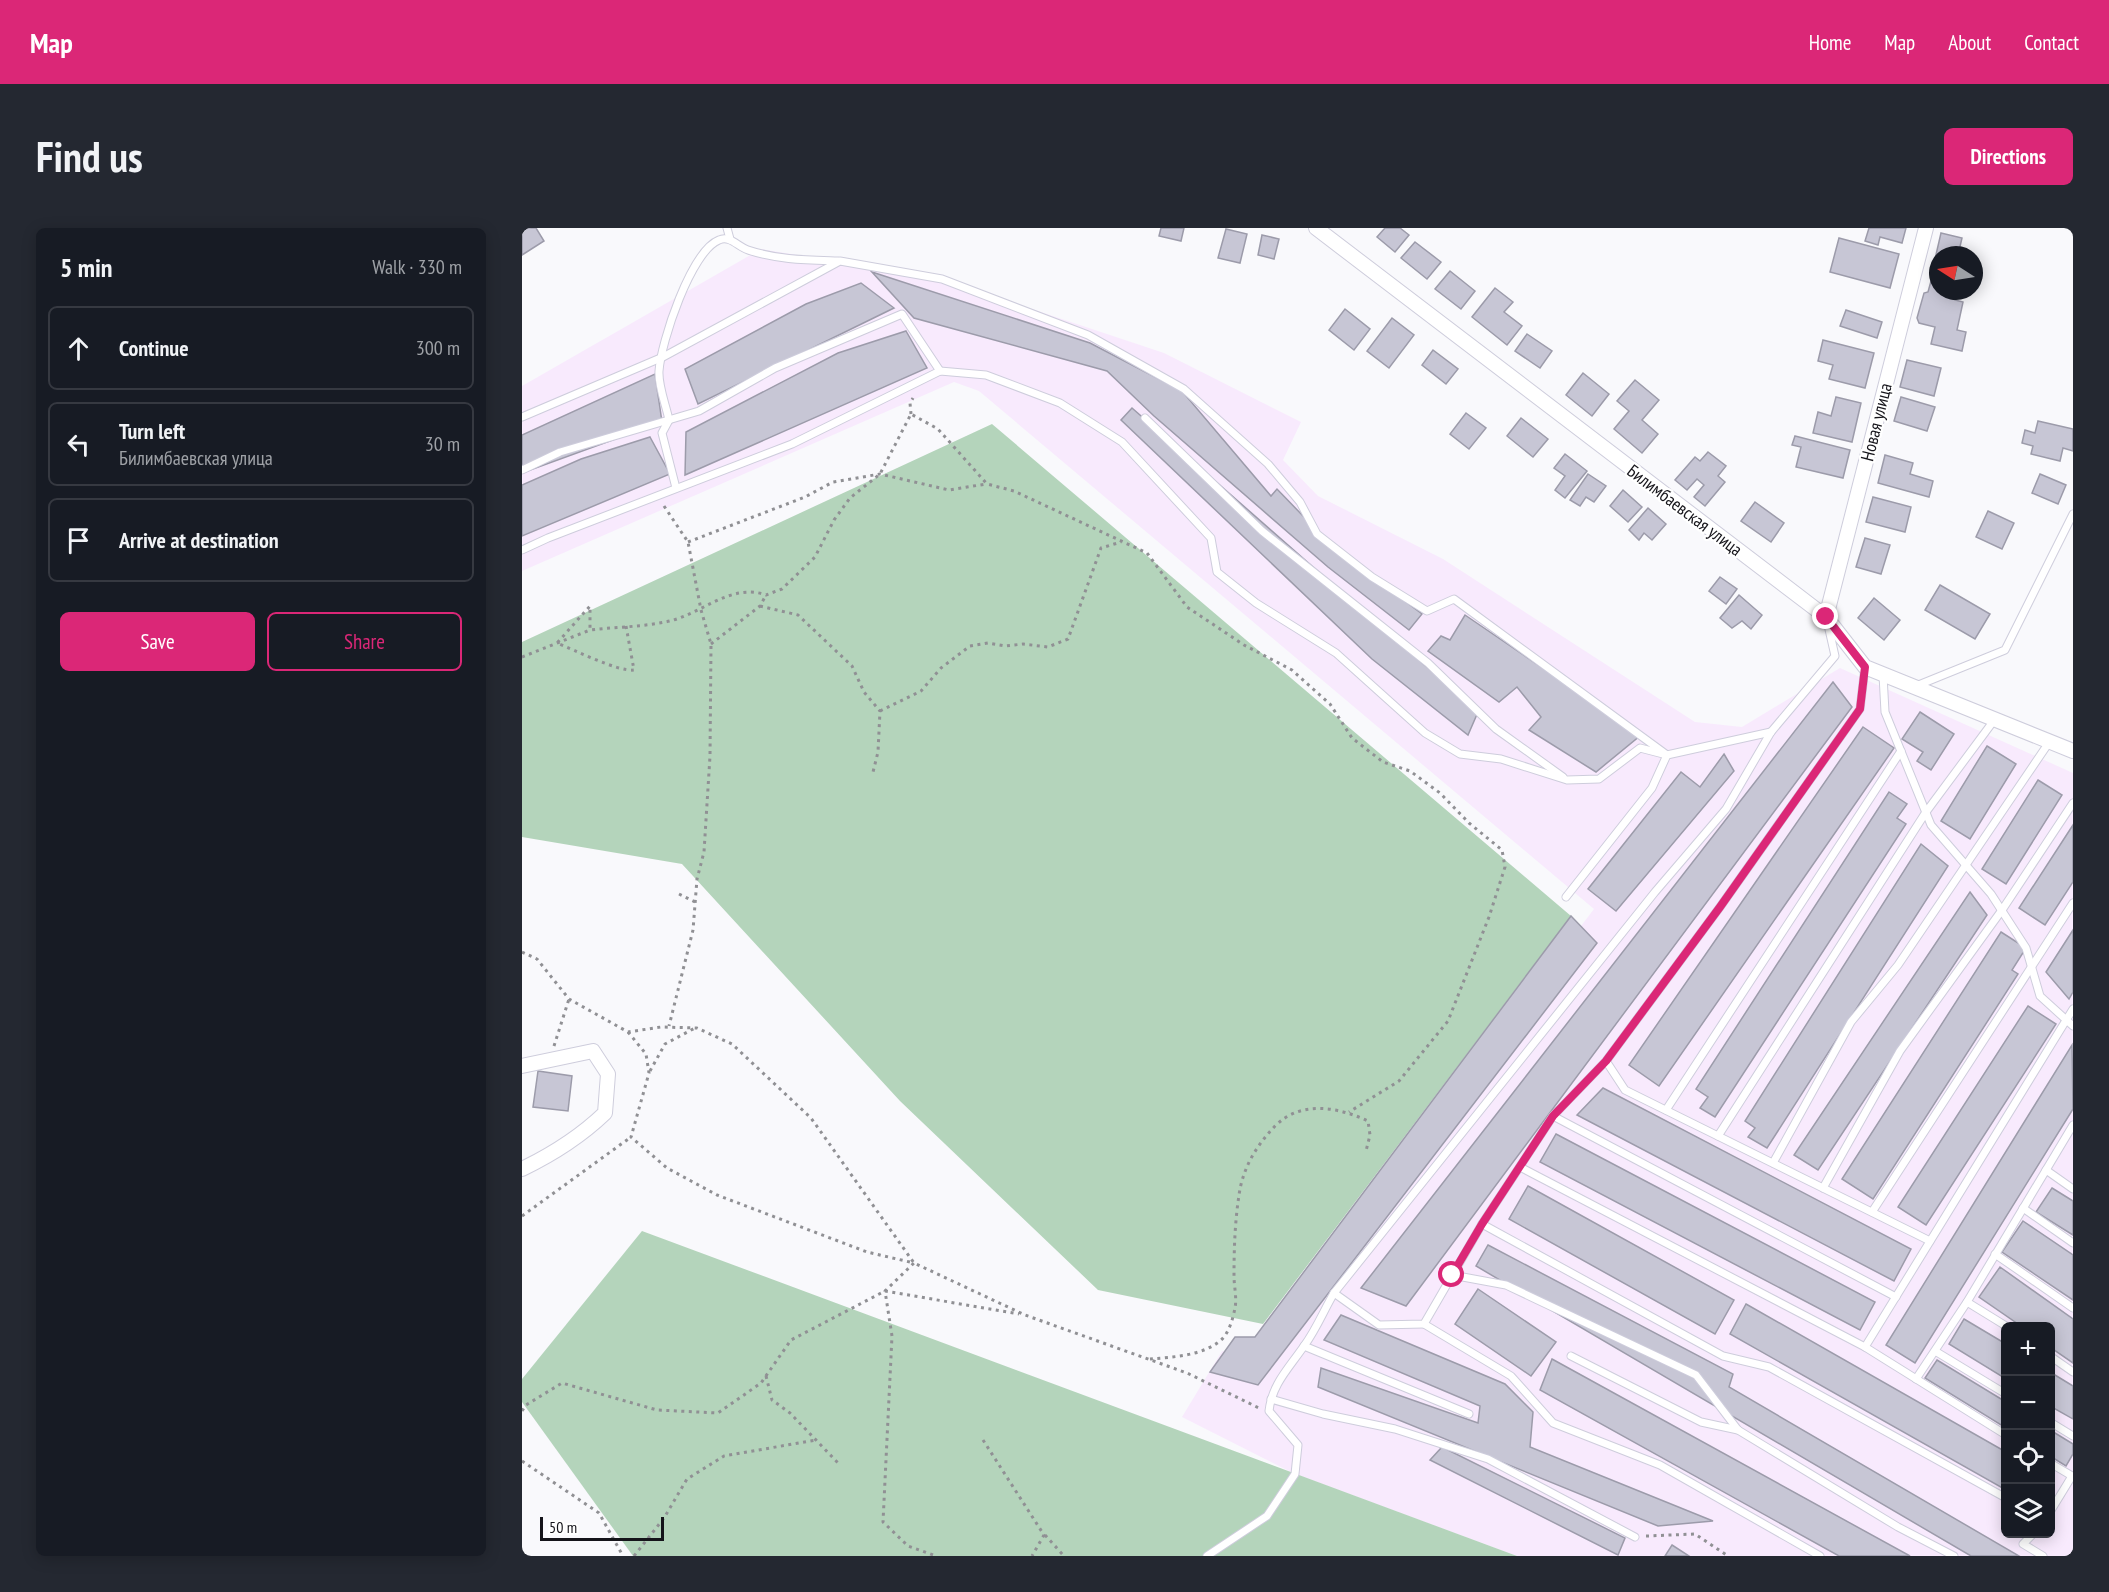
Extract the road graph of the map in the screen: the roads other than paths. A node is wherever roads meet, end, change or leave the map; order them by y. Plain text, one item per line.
1 (727, 228) edge
2 (1316, 228) edge
3 (1926, 228) edge
4 (730, 239) junction
5 (840, 261) junction
6 (663, 357) junction
7 (940, 371) junction
8 (522, 417) edge
9 (1145, 418) dead end
10 (669, 420) junction
11 (522, 470) edge
12 (675, 488) junction
13 (2073, 514) edge
14 (522, 550) edge
15 (1826, 617) junction
16 (1865, 667) junction
17 (1883, 672) junction
18 (1916, 686) junction
19 (1995, 719) junction
20 (1771, 732) junction
21 (2050, 741) junction
22 (1901, 751) junction
23 (2073, 751) edge
24 (1667, 754) junction
25 (1567, 780) junction
26 (2073, 803) edge
27 (1926, 812) junction
28 (1967, 866) junction
29 (1566, 897) dead end
30 (2073, 903) edge
31 (2002, 910) junction
32 (2032, 969) junction
33 (2073, 1009) edge
34 (2066, 1020) junction
35 (2073, 1026) edge
36 (1606, 1061) junction
37 (522, 1066) edge
38 (1666, 1110) junction
39 (1553, 1116) junction
40 (2073, 1125) edge
41 (1718, 1136) junction
42 (1773, 1163) junction
43 (1520, 1167) junction
44 (522, 1169) edge
45 (2046, 1170) junction
46 (1823, 1188) junction
47 (2073, 1189) edge
48 (2023, 1208) junction
49 (1872, 1212) junction
50 (1482, 1224) junction
51 (1930, 1241) junction
52 (2073, 1243) edge
53 (1995, 1254) junction
54 (1452, 1275) junction
55 (1334, 1293) junction
56 (1896, 1297) junction
57 (1967, 1302) junction
58 (2073, 1308) edge
59 (2001, 1323) edge
60 (1424, 1324) junction
61 (1304, 1346) junction
62 (1865, 1347) junction
63 (1935, 1351) junction
64 (1571, 1356) dead end
65 (2055, 1359) edge
66 (2073, 1372) edge
67 (1916, 1379) junction
68 (2001, 1391) edge
69 (1271, 1399) junction
70 (1469, 1414) dead end
71 (2055, 1425) edge
72 (1738, 1430) junction
73 (2001, 1432) edge
74 (2073, 1436) edge
75 (2055, 1466) edge
76 (2072, 1475) edge
77 (2001, 1495) edge
78 (2055, 1504) edge
79 (1635, 1537) road end
80 (2028, 1538) edge
81 (1207, 1556) edge
82 (1820, 1556) edge
83 (1954, 1556) edge
84 (2043, 1556) edge

1 - 4 lane
2 - 15 street, Билимбаевская улица
3 - 15 street, Новая улица
4 - 5 lane
4 - 6 lane
5 - 6 lane
5 - 24 lane
6 - 8 lane
6 - 10 lane
7 - 10 lane
7 - 12 lane
7 - 25 lane
9 - 25 lane
10 - 11 lane
10 - 12 lane
12 - 14 lane
13 - 18 lane
15 - 16 street, Билимбаевская улица
15 - 20 lane
16 - 17 street
16 - 36 lane
17 - 18 street
17 - 22 lane
18 - 19 street
19 - 21 street
19 - 27 lane
20 - 24 lane
20 - 55 lane
21 - 23 street
21 - 28 lane
22 - 27 lane
22 - 38 lane
24 - 25 lane
24 - 29 lane
26 - 31 lane
27 - 28 lane
27 - 41 lane
28 - 31 lane
28 - 42 lane
30 - 32 lane
31 - 32 lane
31 - 46 lane
32 - 34 lane
32 - 49 lane
33 - 34 lane
34 - 35 lane
34 - 51 lane
36 - 38 lane
36 - 39 lane
37 - 44 street
38 - 41 lane
39 - 43 lane
39 - 56 lane
40 - 45 lane
41 - 42 lane
42 - 46 lane
43 - 50 lane
43 - 62 lane
45 - 47 lane
45 - 48 lane
46 - 49 lane
48 - 52 lane
48 - 53 lane
49 - 51 lane
50 - 54 lane
50 - 77 lane
51 - 56 lane
53 - 57 lane
53 - 58 lane
54 - 60 lane
54 - 72 lane
55 - 60 lane
55 - 61 lane
56 - 62 lane
57 - 59 lane
57 - 63 lane
60 - 82 lane
61 - 69 lane
61 - 70 lane
62 - 67 lane
63 - 67 lane
63 - 68 lane
64 - 72 lane
65 - 66 lane
67 - 73 lane
69 - 79 lane
69 - 81 lane
71 - 74 lane
72 - 83 lane
75 - 76 lane
76 - 78 lane
80 - 84 lane

